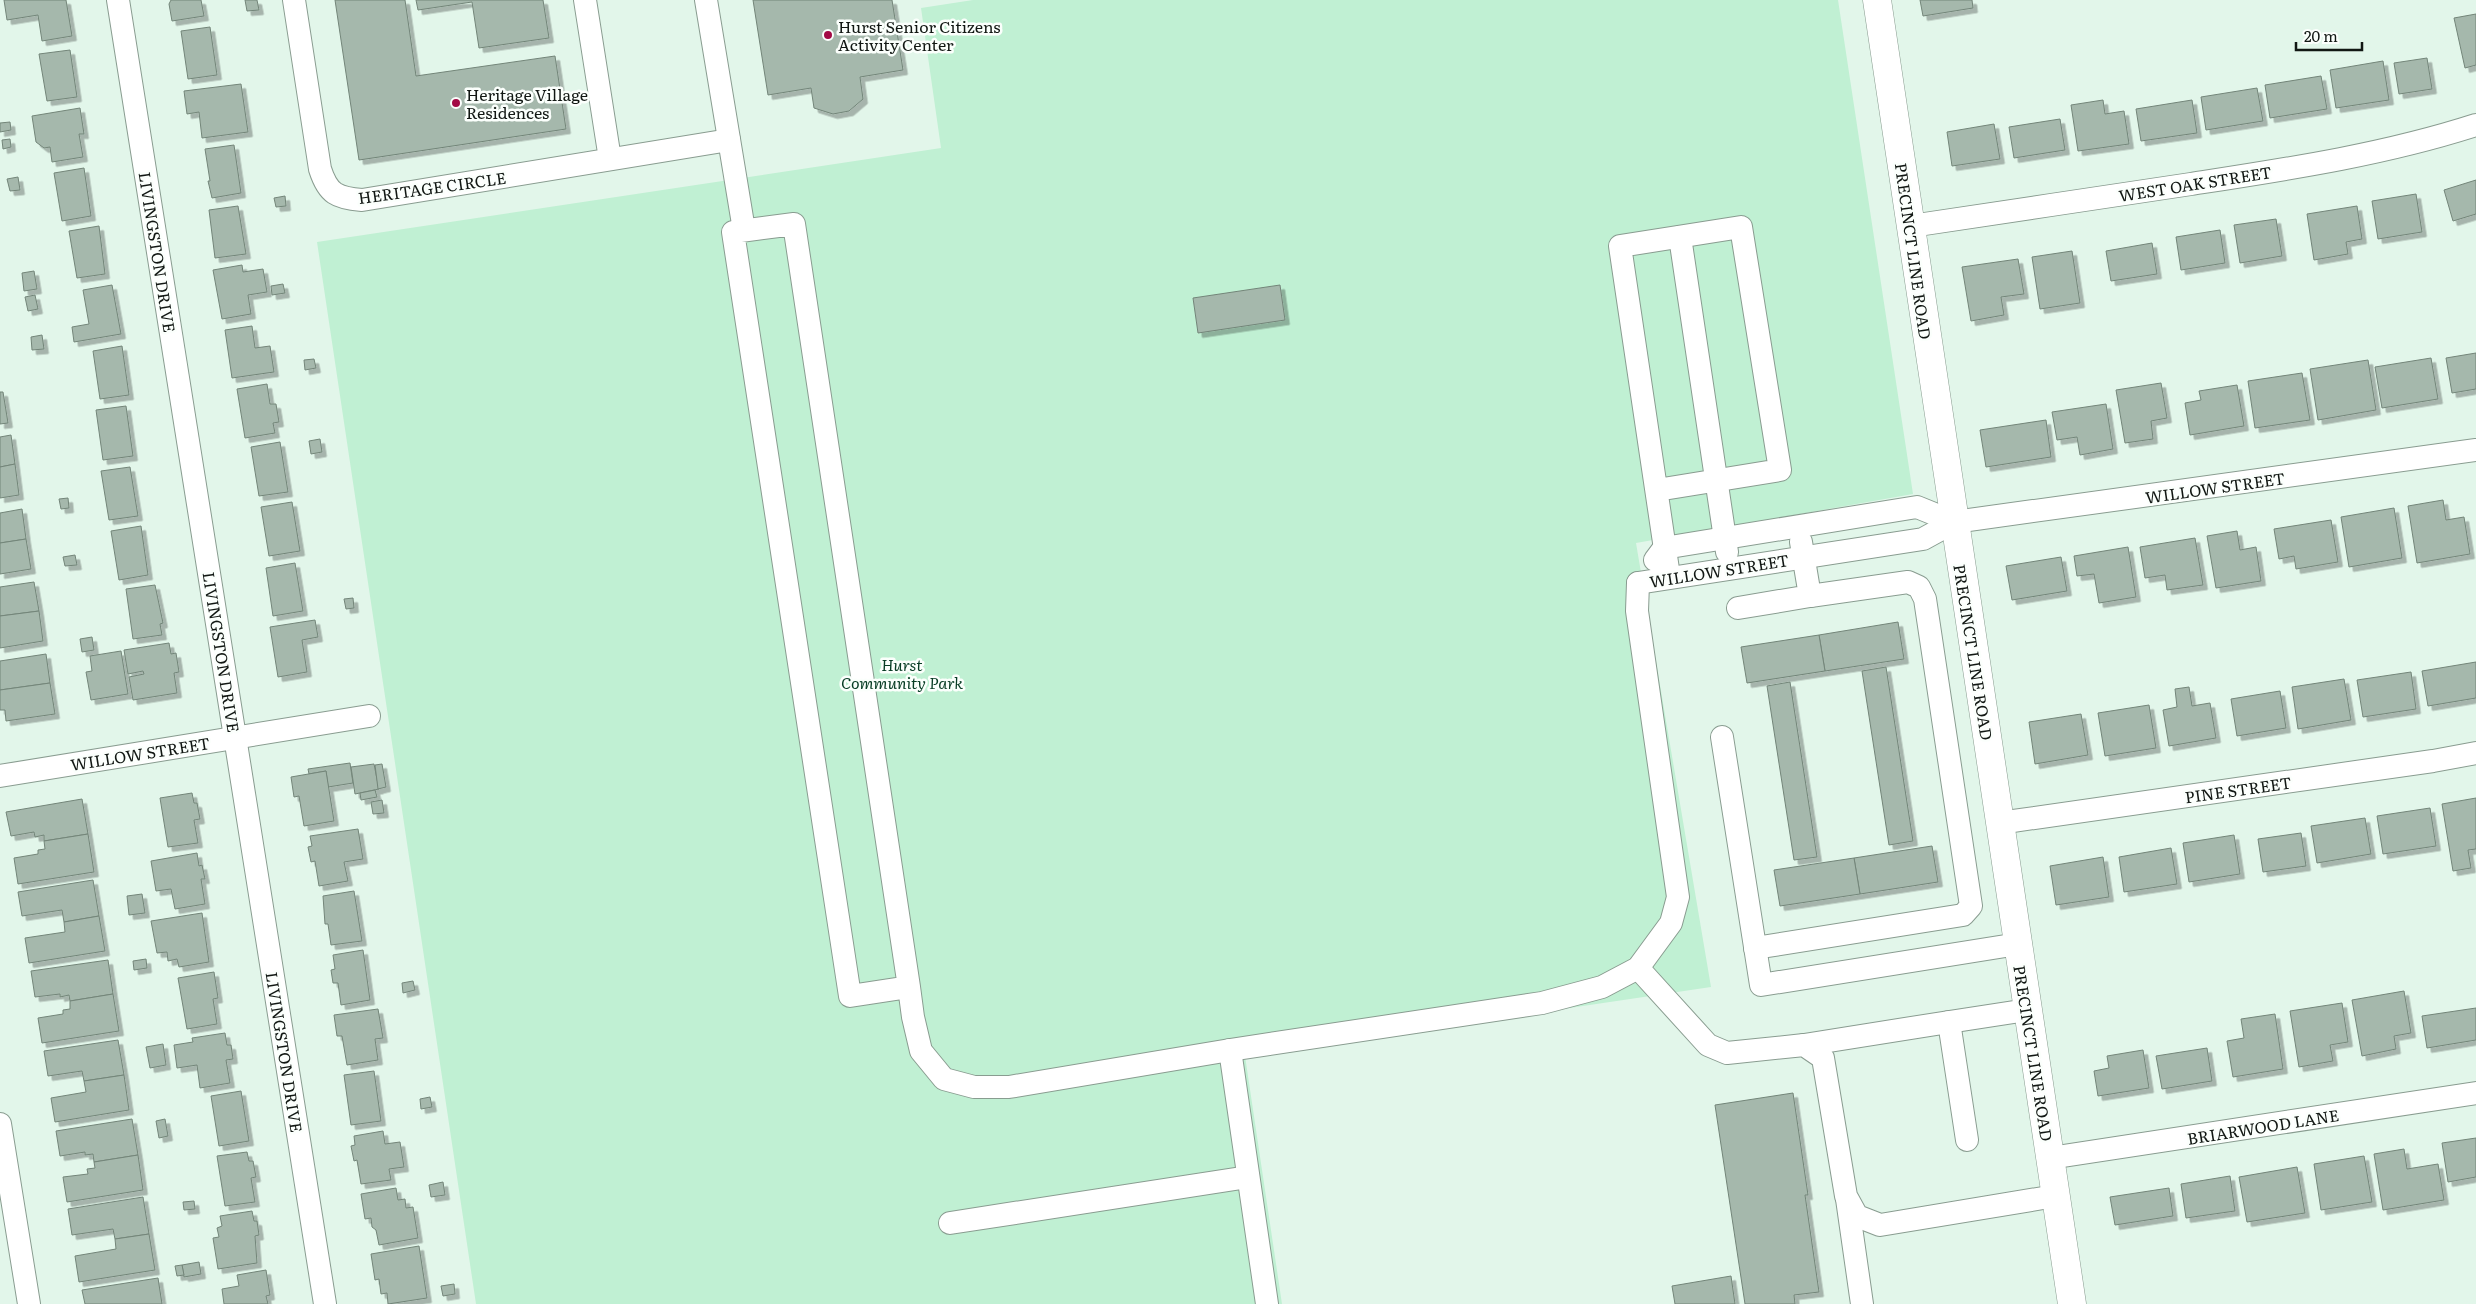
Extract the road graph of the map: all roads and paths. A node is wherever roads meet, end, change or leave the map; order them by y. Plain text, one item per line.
1 (118, 0) edge
2 (294, 0) edge
3 (585, 0) edge
4 (706, 0) edge
5 (1877, 0) edge
6 (2476, 125) edge
7 (729, 140) junction
8 (610, 159) junction
9 (1911, 226) junction
10 (744, 230) junction
11 (1680, 237) junction
12 (2476, 450) edge
13 (1716, 480) junction
14 (1657, 490) junction
15 (1954, 522) junction
16 (1798, 526) junction
17 (1725, 538) junction
18 (1664, 548) junction
19 (1804, 557) junction
20 (1730, 569) junction
21 (1669, 576) junction
22 (1638, 582) junction
23 (1810, 596) junction
24 (1738, 608) dead end
25 (369, 716) dead end
26 (235, 737) junction
27 (1722, 737) dead end
28 (2476, 753) edge
29 (0, 776) edge
30 (1999, 823) junction
31 (1863, 931) junction
32 (2018, 944) junction
33 (1755, 948) junction
34 (1638, 968) junction
35 (1869, 968) junction
36 (909, 987) junction
37 (2027, 1010) junction
38 (1949, 1022) junction
39 (1804, 1045) junction
40 (1230, 1050) junction
41 (2476, 1093) edge
42 (0, 1124) edge
43 (1968, 1140) dead end
44 (2050, 1158) junction
45 (1248, 1178) junction
46 (1846, 1196) junction
47 (2055, 1196) junction
48 (950, 1223) dead end
49 (29, 1304) edge
50 (325, 1304) edge
51 (1268, 1304) edge
52 (1862, 1304) edge
53 (2072, 1304) edge

1 - 26 street, LIVINGSTON DRIVE
2 - 8 street, HERITAGE CIRCLE
3 - 8 street
4 - 7 street
5 - 9 main road, PRECINCT LINE ROAD
6 - 9 street, WEST OAK STREET
7 - 8 street, HERITAGE CIRCLE
7 - 10 street
9 - 15 main road, PRECINCT LINE ROAD
10 - 36 street
10 - 36 street
11 - 13 street
11 - 13 street
11 - 14 street
12 - 15 street, WILLOW STREET
13 - 14 street
13 - 17 street
14 - 18 street
15 - 16 street, WILLOW STREET
15 - 19 street, WILLOW STREET
15 - 30 main road, PRECINCT LINE ROAD
16 - 17 street, WILLOW STREET
16 - 19 street
17 - 18 street, WILLOW STREET
17 - 20 street
18 - 21 street
18 - 22 street, WILLOW STREET
19 - 20 street, WILLOW STREET
19 - 23 street
20 - 21 street, WILLOW STREET
21 - 22 street, WILLOW STREET
22 - 34 street
23 - 24 street
23 - 31 street
25 - 26 street, WILLOW STREET
26 - 29 street, WILLOW STREET
26 - 50 street, LIVINGSTON DRIVE
27 - 33 street
28 - 30 street, PINE STREET
30 - 32 main road, PRECINCT LINE ROAD
31 - 33 street
31 - 35 street
32 - 35 street
32 - 37 main road, PRECINCT LINE ROAD
33 - 35 street
34 - 39 street
34 - 40 street
36 - 40 street
37 - 38 street
37 - 44 main road, PRECINCT LINE ROAD
38 - 39 street
38 - 43 street
39 - 46 street
40 - 45 street
41 - 44 street, BRIARWOOD LANE
42 - 49 street
44 - 47 main road, PRECINCT LINE ROAD
45 - 48 street
45 - 51 street
46 - 47 street
46 - 52 street
47 - 53 main road, PRECINCT LINE ROAD

